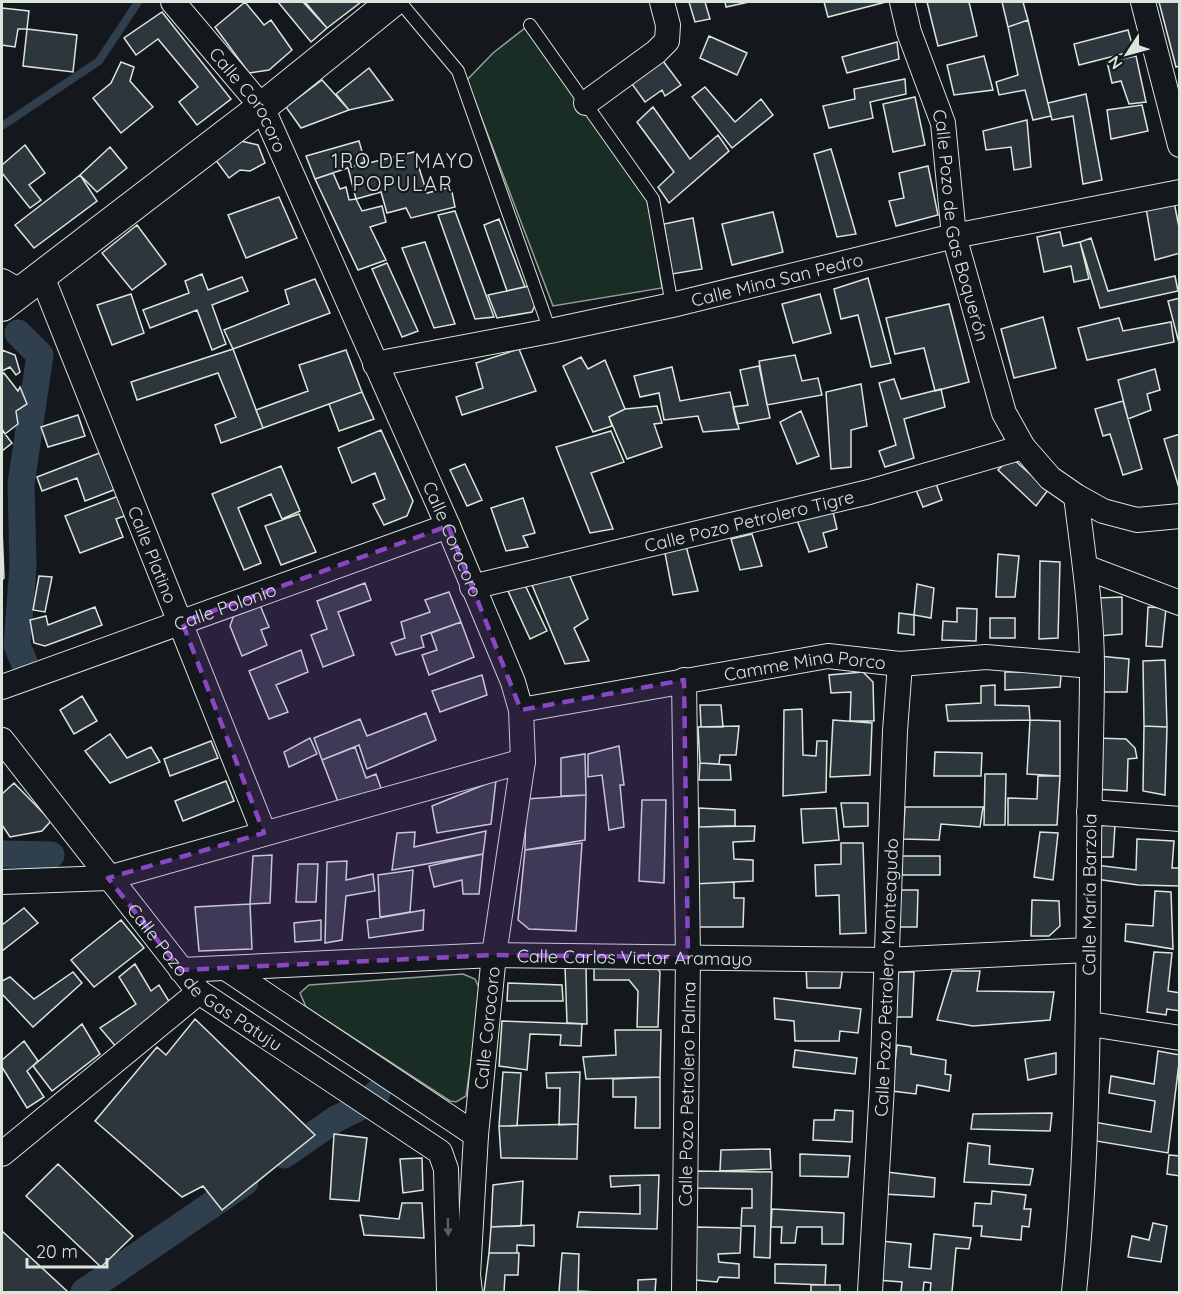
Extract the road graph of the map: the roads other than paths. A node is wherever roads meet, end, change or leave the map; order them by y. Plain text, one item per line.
1 (175, 2) edge
2 (392, 2) edge
3 (400, 2) edge
4 (662, 2) edge
5 (902, 2) edge
6 (1143, 2) edge
7 (530, 25) dead end
8 (586, 103) junction
9 (262, 107) junction
10 (1179, 146) edge
11 (1179, 192) edge
12 (954, 236) junction
13 (16, 288) edge
14 (672, 305) junction
15 (550, 331) junction
16 (375, 364) junction
17 (1023, 447) junction
18 (1076, 496) junction
19 (1179, 516) edge
20 (448, 526) junction
21 (1085, 567) junction
22 (472, 587) junction
23 (1179, 603) edge
24 (182, 622) junction
25 (900, 663) junction
26 (1092, 666) junction
27 (684, 680) junction
28 (2, 687) edge
29 (521, 710) junction
30 (2, 740) edge
31 (523, 760) junction
32 (1089, 812) junction
33 (1179, 819) edge
34 (264, 833) junction
35 (108, 878) junction
36 (2, 882) edge
37 (1088, 950) junction
38 (494, 956) junction
39 (688, 957) junction
40 (886, 960) junction
41 (227, 969) junction
42 (181, 970) junction
43 (199, 992) junction
44 (1090, 1023) junction
45 (1179, 1038) edge
46 (476, 1135) junction
47 (2, 1154) edge
48 (450, 1293) edge
49 (470, 1293) edge
50 (684, 1293) edge
51 (870, 1293) edge
52 (1074, 1293) edge

1 - 9 street, Calle Corocoro
2 - 9 street
3 - 15 lane
4 - 8 street
5 - 12 street, Calle Pozo de Gas Boquerón
6 - 10 street
7 - 8 lane
8 - 14 lane
9 - 13 street
9 - 16 street, Calle Corocoro
11 - 12 street, Calle Mina San Pedro
12 - 14 street, Calle Mina San Pedro
12 - 17 street, Calle Pozo de Gas Boquerón
13 - 24 street, Calle Platino
14 - 15 street, Calle Mina San Pedro
15 - 16 street, Calle Mina San Pedro
16 - 20 street, Calle Corocoro
17 - 18 street, Calle Pozo de Gas Boquerón
17 - 22 street, Calle Pozo Petrolero Tigre
18 - 19 street, Calle Pozo de Gas Boquerón
18 - 21 street, Calle María Barzola
20 - 22 street, Calle Corocoro
20 - 24 street, Calle Polonio
21 - 23 street
21 - 26 street, Calle María Barzola
22 - 29 street, Calle Corocoro
24 - 28 street, Calle Polonio
24 - 34 street, Calle Platino
25 - 26 street, Camme Mina Porco
25 - 27 street, Camme Mina Porco
25 - 40 street, Calle Pozo Petrolero Monteagudo
26 - 32 street, Calle María Barzola
27 - 29 street, Camme Mina Porco
27 - 39 street, Calle Pozo Petrolero Palma
29 - 31 street, Calle Corocoro
30 - 35 street, Calle Pozo de Gas Patuju
31 - 34 street
31 - 38 street, Calle Corocoro
32 - 33 street
32 - 37 street, Calle María Barzola
34 - 35 street
35 - 36 street
35 - 42 street, Calle Pozo de Gas Patuju
37 - 40 street, Calle Carlos Victor Aramayo
37 - 44 street, Calle María Barzola
38 - 39 street, Calle Carlos Victor Aramayo
38 - 41 street, Calle Carlos Victor Aramayo
38 - 46 street, Calle Corocoro
39 - 40 street, Calle Carlos Victor Aramayo
39 - 50 street, Calle Pozo Petrolero Palma
40 - 51 street, Calle Pozo Petrolero Monteagudo
41 - 42 street, Calle Carlos Victor Aramayo
41 - 46 street
42 - 43 street, Calle Pozo de Gas Patuju
43 - 47 street
43 -> 48 street, Calle Pozo de Gas Patuju
44 - 45 street
44 - 52 street, Calle María Barzola
46 - 49 street, Calle Corocoro

